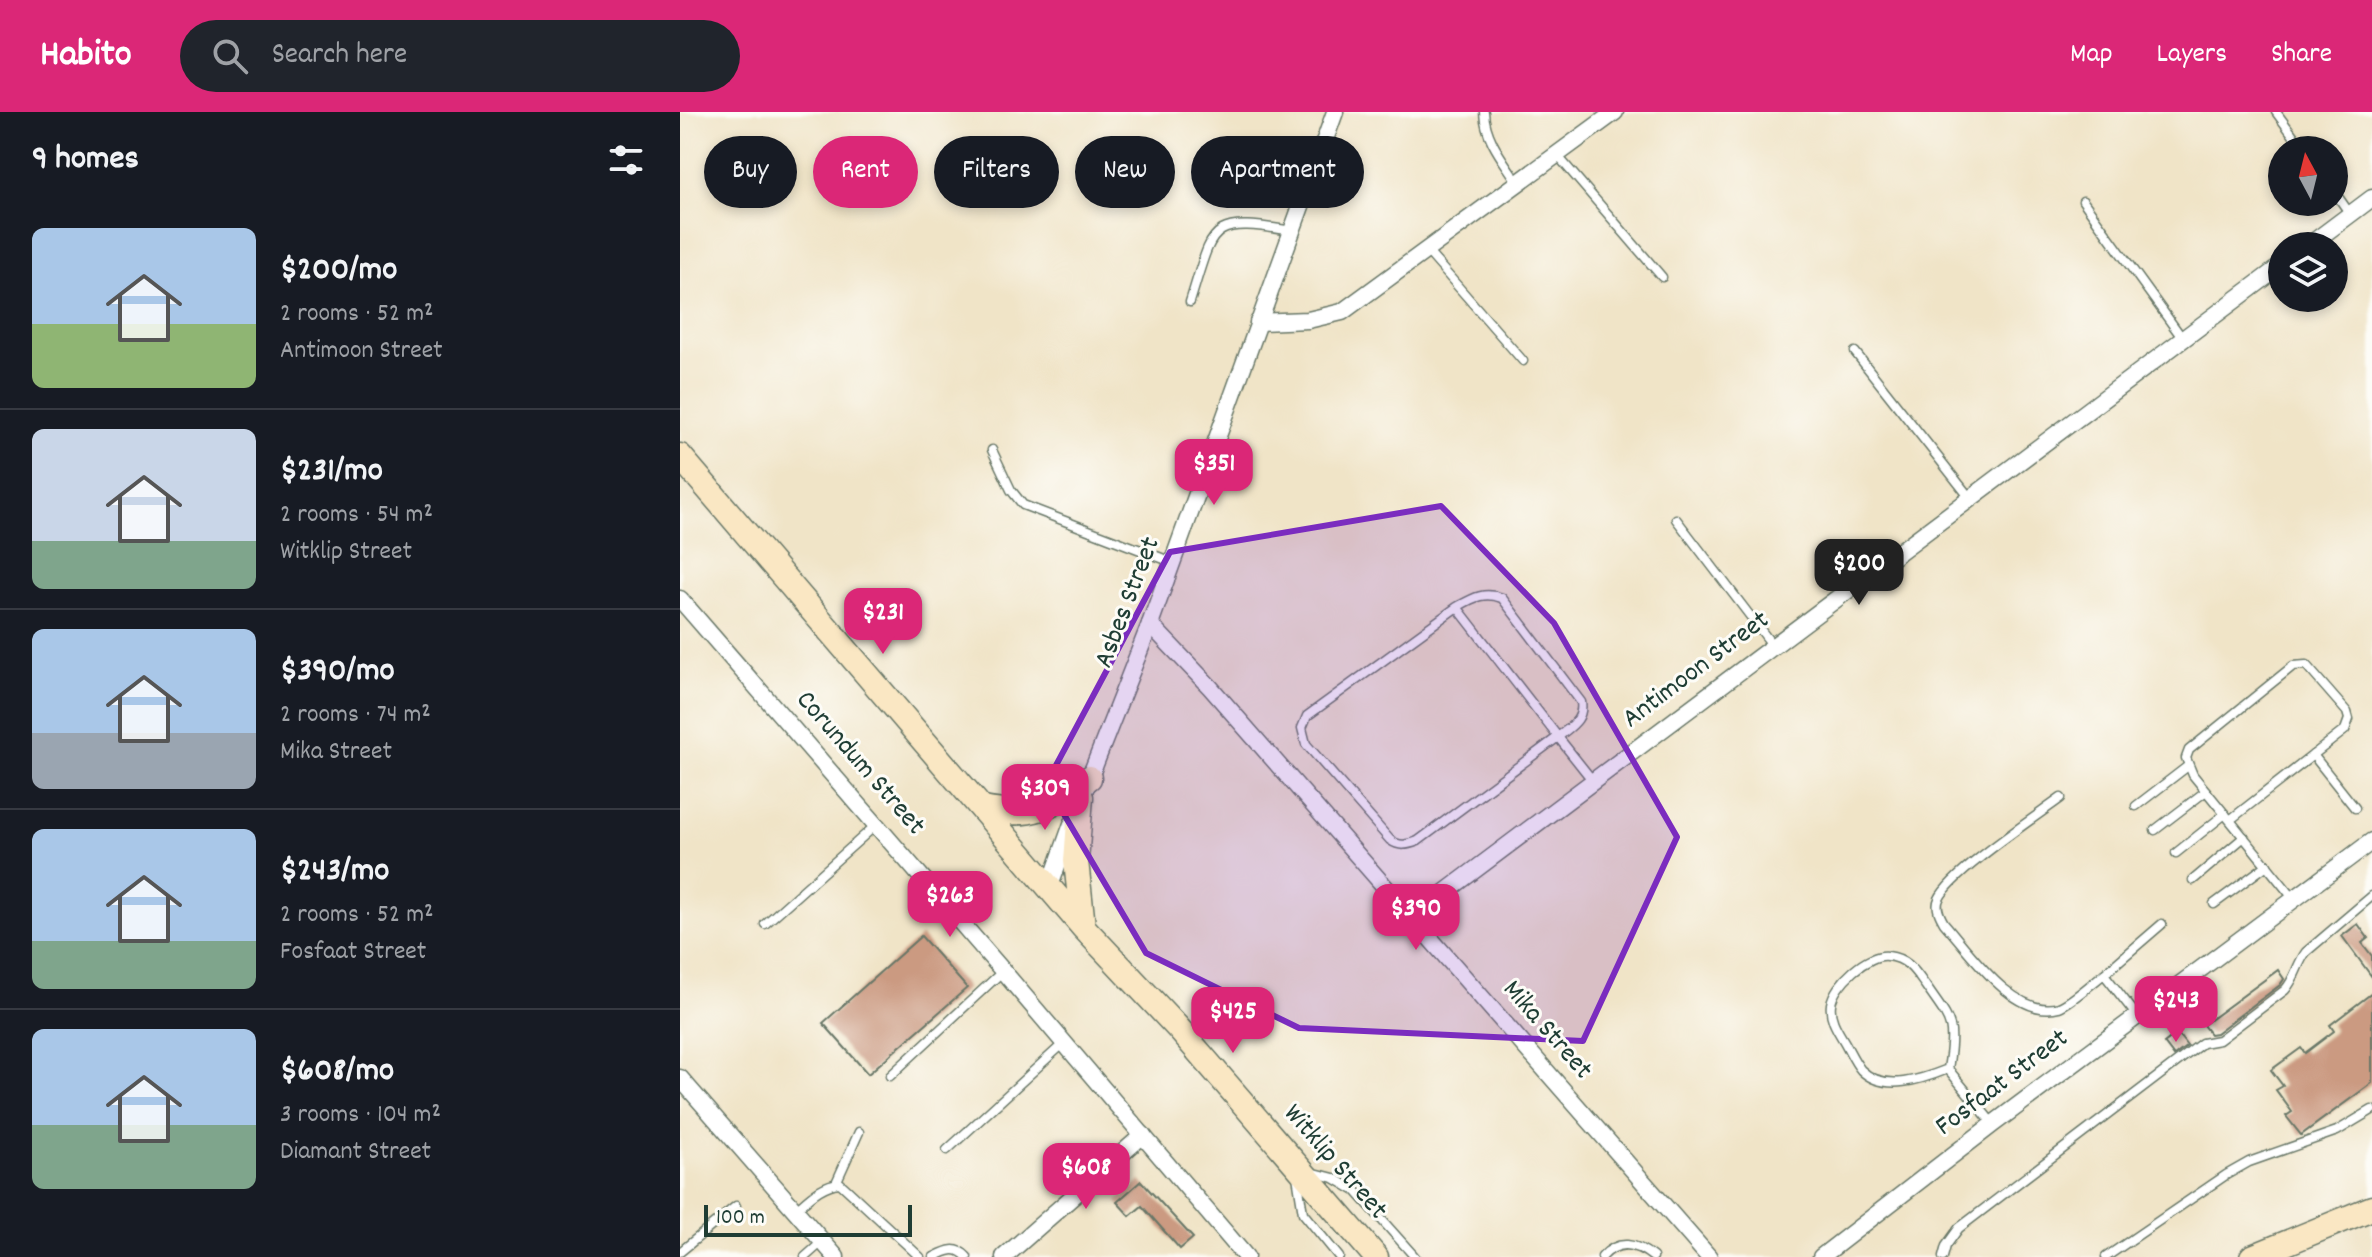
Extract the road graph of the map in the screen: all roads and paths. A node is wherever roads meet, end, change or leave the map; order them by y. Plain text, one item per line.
1 (1335, 112) edge
2 (1484, 112) edge
3 (1615, 112) edge
4 (2276, 112) edge
5 (2294, 136) edge
6 (1557, 155) junction
7 (1518, 184) junction
8 (2372, 198) edge
9 (2083, 201) dead end
10 (2348, 211) edge
11 (2350, 214) junction
12 (1292, 231) junction
13 (2326, 232) edge
14 (1427, 251) junction
15 (2268, 276) edge
16 (1662, 277) dead end
17 (1190, 302) dead end
18 (1258, 322) junction
19 (2184, 339) junction
20 (1855, 352) dead end
21 (1523, 361) dead end
22 (992, 450) dead end
23 (680, 456) edge
24 (1970, 499) junction
25 (1676, 519) dead end
26 (1173, 562) junction
27 (680, 599) edge
28 (1457, 607) junction
29 (1150, 624) junction
30 (1773, 647) junction
31 (1558, 737) junction
32 (2313, 755) junction
33 (2188, 766) junction
34 (1594, 781) junction
35 (1085, 788) junction
36 (2206, 791) junction
37 (2061, 798) dead end
38 (2136, 806) dead end
39 (2355, 808) dead end
40 (983, 809) junction
41 (2228, 817) junction
42 (876, 824) junction
43 (2155, 830) dead end
44 (2244, 837) junction
45 (2372, 841) edge
46 (2176, 853) dead end
47 (2267, 865) junction
48 (2193, 880) dead end
49 (1050, 886) junction
50 (2372, 896) edge
51 (2294, 899) junction
52 (2214, 904) dead end
53 (1412, 917) junction
54 (765, 924) dead end
55 (2162, 924) dead end
56 (1083, 927) junction
57 (1003, 971) junction
58 (2104, 974) junction
59 (2137, 1016) junction
60 (1064, 1043) junction
61 (1948, 1069) junction
62 (890, 1076) dead end
63 (680, 1078) edge
64 (2372, 1110) edge
65 (1993, 1124) junction
66 (859, 1132) dead end
67 (1143, 1135) junction
68 (947, 1150) dead end
69 (1298, 1167) junction
70 (836, 1183) junction
71 (736, 1206) dead end
72 (2372, 1208) edge
73 (795, 1210) junction
74 (822, 1242) junction
75 (680, 1252) edge
76 (805, 1257) edge
77 (836, 1257) edge
78 (920, 1257) edge
79 (934, 1257) edge
80 (967, 1257) edge
81 (1004, 1257) edge
82 (1246, 1257) edge
83 (1339, 1257) edge
84 (1376, 1257) edge
85 (1415, 1257) edge
86 (1602, 1257) edge
87 (1653, 1257) edge
88 (1709, 1257) edge
89 (1821, 1257) edge
90 (1943, 1257) edge
91 (2106, 1257) edge
92 (2252, 1257) edge

1 - 12 street, Asbes Street
2 - 7 lane
3 - 6 street
4 - 5 lane
6 - 7 street
6 - 16 lane
7 - 14 street
8 - 11 street
9 - 19 lane
10 - 11 lane
11 - 13 street
12 - 17 lane
12 - 18 street, Asbes Street
14 - 18 street
14 - 21 lane
15 - 19 street, Antimoon Street
18 - 26 street, Asbes Street
19 - 24 street, Antimoon Street
20 - 24 lane
22 - 26 lane
23 - 40 main road, Witklip Street
24 - 30 street, Antimoon Street
25 - 30 lane
26 - 29 street, Asbes Street
27 - 42 street, Corundum Street
28 - 31 lane
28 - 31 lane
28 - 31 lane
29 - 35 street, Asbes Street
29 - 53 street, Mika Street
30 - 34 street, Antimoon Street
31 - 34 lane
32 - 33 lane
32 - 39 lane
32 - 41 lane
33 - 36 lane
33 - 38 lane
34 - 53 street, Antimoon Street
35 - 40 main road
35 - 49 street, Asbes Street
35 - 56 main road
36 - 41 lane
36 - 43 lane
37 - 58 lane
40 - 49 main road, Witklip Street
41 - 44 lane
41 - 46 lane
42 - 54 lane
42 - 57 street, Corundum Street
44 - 47 lane
44 - 48 lane
45 - 51 street, Fosfaat Street
47 - 51 lane
47 - 52 lane
49 - 56 main road, Witklip Street
50 - 90 lane
51 - 59 street, Fosfaat Street
53 - 88 street, Mika Street
55 - 58 lane
56 - 69 main road, Witklip Street
57 - 60 street, Corundum Street
57 - 62 lane
58 - 59 lane
59 - 65 street, Fosfaat Street
60 - 67 street, Corundum Street
60 - 68 lane
61 - 61 lane
61 - 65 lane
63 - 73 street
64 - 91 lane
65 - 89 street, Fosfaat Street
66 - 70 lane
67 - 81 street
67 - 82 street, Corundum Street
69 - 83 lane
69 - 84 main road, Witklip Street
69 - 85 lane
70 - 73 lane
70 - 78 lane
71 - 75 lane
72 - 92 main road
73 - 74 street
74 - 76 lane
74 - 77 street
79 - 80 lane
86 - 87 lane

